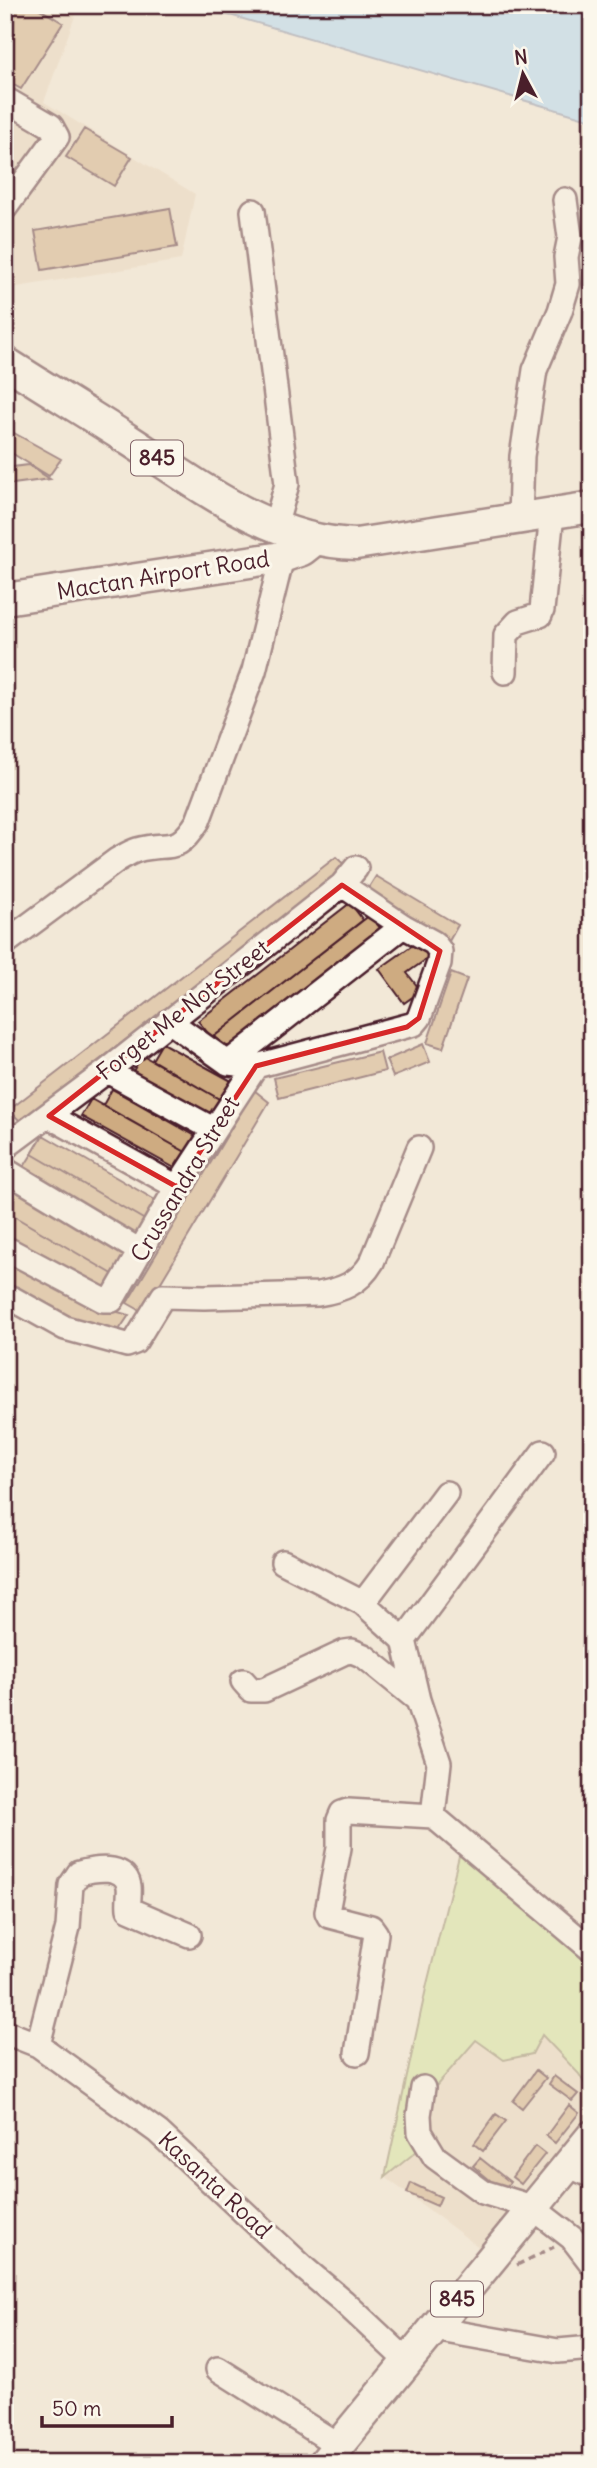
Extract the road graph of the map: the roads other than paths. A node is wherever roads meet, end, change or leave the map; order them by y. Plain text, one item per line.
1 (5, 99) edge
2 (565, 200) dead end
3 (5, 208) edge
4 (253, 211) dead end
5 (5, 362) edge
6 (592, 507) edge
7 (552, 514) junction
8 (520, 517) junction
9 (275, 527) junction
10 (316, 539) junction
11 (282, 557) junction
12 (5, 599) edge
13 (505, 672) dead end
14 (403, 926) junction
15 (5, 943) edge
16 (169, 1021) junction
17 (228, 1063) junction
18 (256, 1066) junction
19 (107, 1071) junction
20 (48, 1116) junction
21 (213, 1129) junction
22 (9, 1138) edge
23 (419, 1148) dead end
24 (5, 1170) edge
25 (177, 1187) junction
26 (5, 1248) edge
27 (140, 1251) junction
28 (5, 1298) edge
29 (543, 1452) dead end
30 (446, 1493) dead end
31 (283, 1562) dead end
32 (363, 1603) junction
33 (404, 1640) junction
34 (243, 1681) dead end
35 (418, 1700) junction
36 (433, 1816) junction
37 (189, 1935) dead end
38 (592, 1950) edge
39 (5, 2032) edge
40 (38, 2045) junction
41 (357, 2053) dead end
42 (423, 2088) dead end
43 (592, 2136) edge
44 (580, 2170) edge
45 (532, 2207) junction
46 (592, 2264) edge
47 (434, 2329) junction
48 (592, 2348) edge
49 (408, 2362) junction
50 (218, 2369) dead end
51 (331, 2454) edge

1 - 3 street
2 - 8 street
4 - 9 street
5 - 9 main road, 845
6 - 7 main road, 845
7 - 8 main road, 845
7 - 13 street
8 - 10 main road, 845
9 - 10 main road, 845
10 - 11 main road, Mactan Airport Road
11 - 12 main road, Mactan Airport Road
11 - 15 street
14 - 16 street, Forget Me Not Street
14 - 17 street
14 - 18 street
16 - 17 street
16 - 19 street, Forget Me Not Street
17 - 18 street
18 - 21 street, Crussandra Street
19 - 20 street, Forget Me Not Street
19 - 21 street
20 - 22 street, Forget Me Not Street
20 - 25 street
21 - 25 street, Crussandra Street
23 - 28 street
24 - 27 street
25 - 27 street, Crussandra Street
26 - 27 street, Crussandra Street
29 - 33 street
30 - 32 street
31 - 32 street
32 - 33 street
33 - 35 street
34 - 35 street
35 - 36 street
36 - 38 street
36 - 41 street
37 - 40 street
39 - 40 street, Kasanta Road
40 - 49 street, Kasanta Road
42 - 45 street
43 - 44 main road, 845
44 - 45 main road, 845
45 - 46 street
45 - 47 main road, 845
47 - 48 street
47 - 49 main road, 845
49 - 51 main road, 845
50 - 51 street

